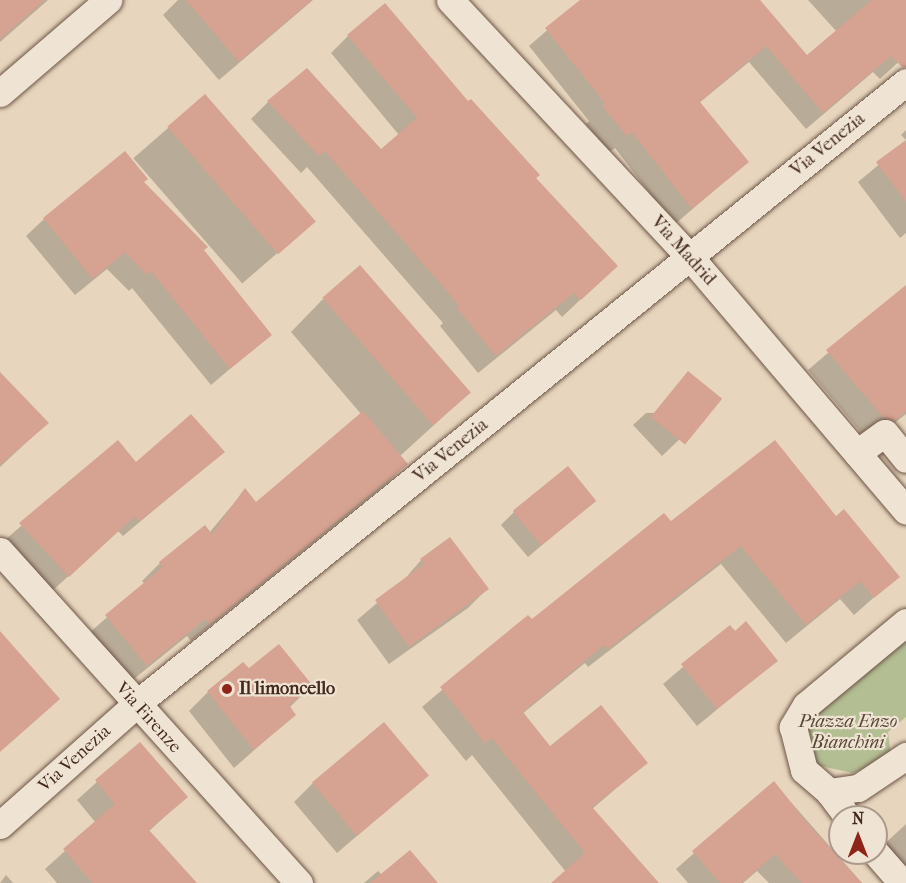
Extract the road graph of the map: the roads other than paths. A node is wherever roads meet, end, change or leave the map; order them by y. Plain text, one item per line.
1 (108, 0) edge
2 (450, 0) edge
3 (906, 82) edge
4 (0, 93) edge
5 (690, 257) junction
6 (857, 453) junction
7 (906, 459) edge
8 (906, 511) edge
9 (0, 551) edge
10 (906, 622) edge
11 (135, 705) junction
12 (906, 756) edge
13 (829, 792) junction
14 (839, 805) edge
15 (0, 825) edge
16 (886, 865) edge
17 (299, 883) edge
18 (902, 883) edge

1 - 4 street
2 - 5 street, Via Madrid
3 - 5 street, Via Venezia
5 - 6 street, Via Madrid
5 - 11 street, Via Venezia
6 - 7 street
6 - 8 street, Via Madrid
9 - 11 street, Via Firenze
10 - 13 street
11 - 15 street, Via Venezia
11 - 17 street, Via Firenze
12 - 13 street
13 - 14 street
16 - 18 street

